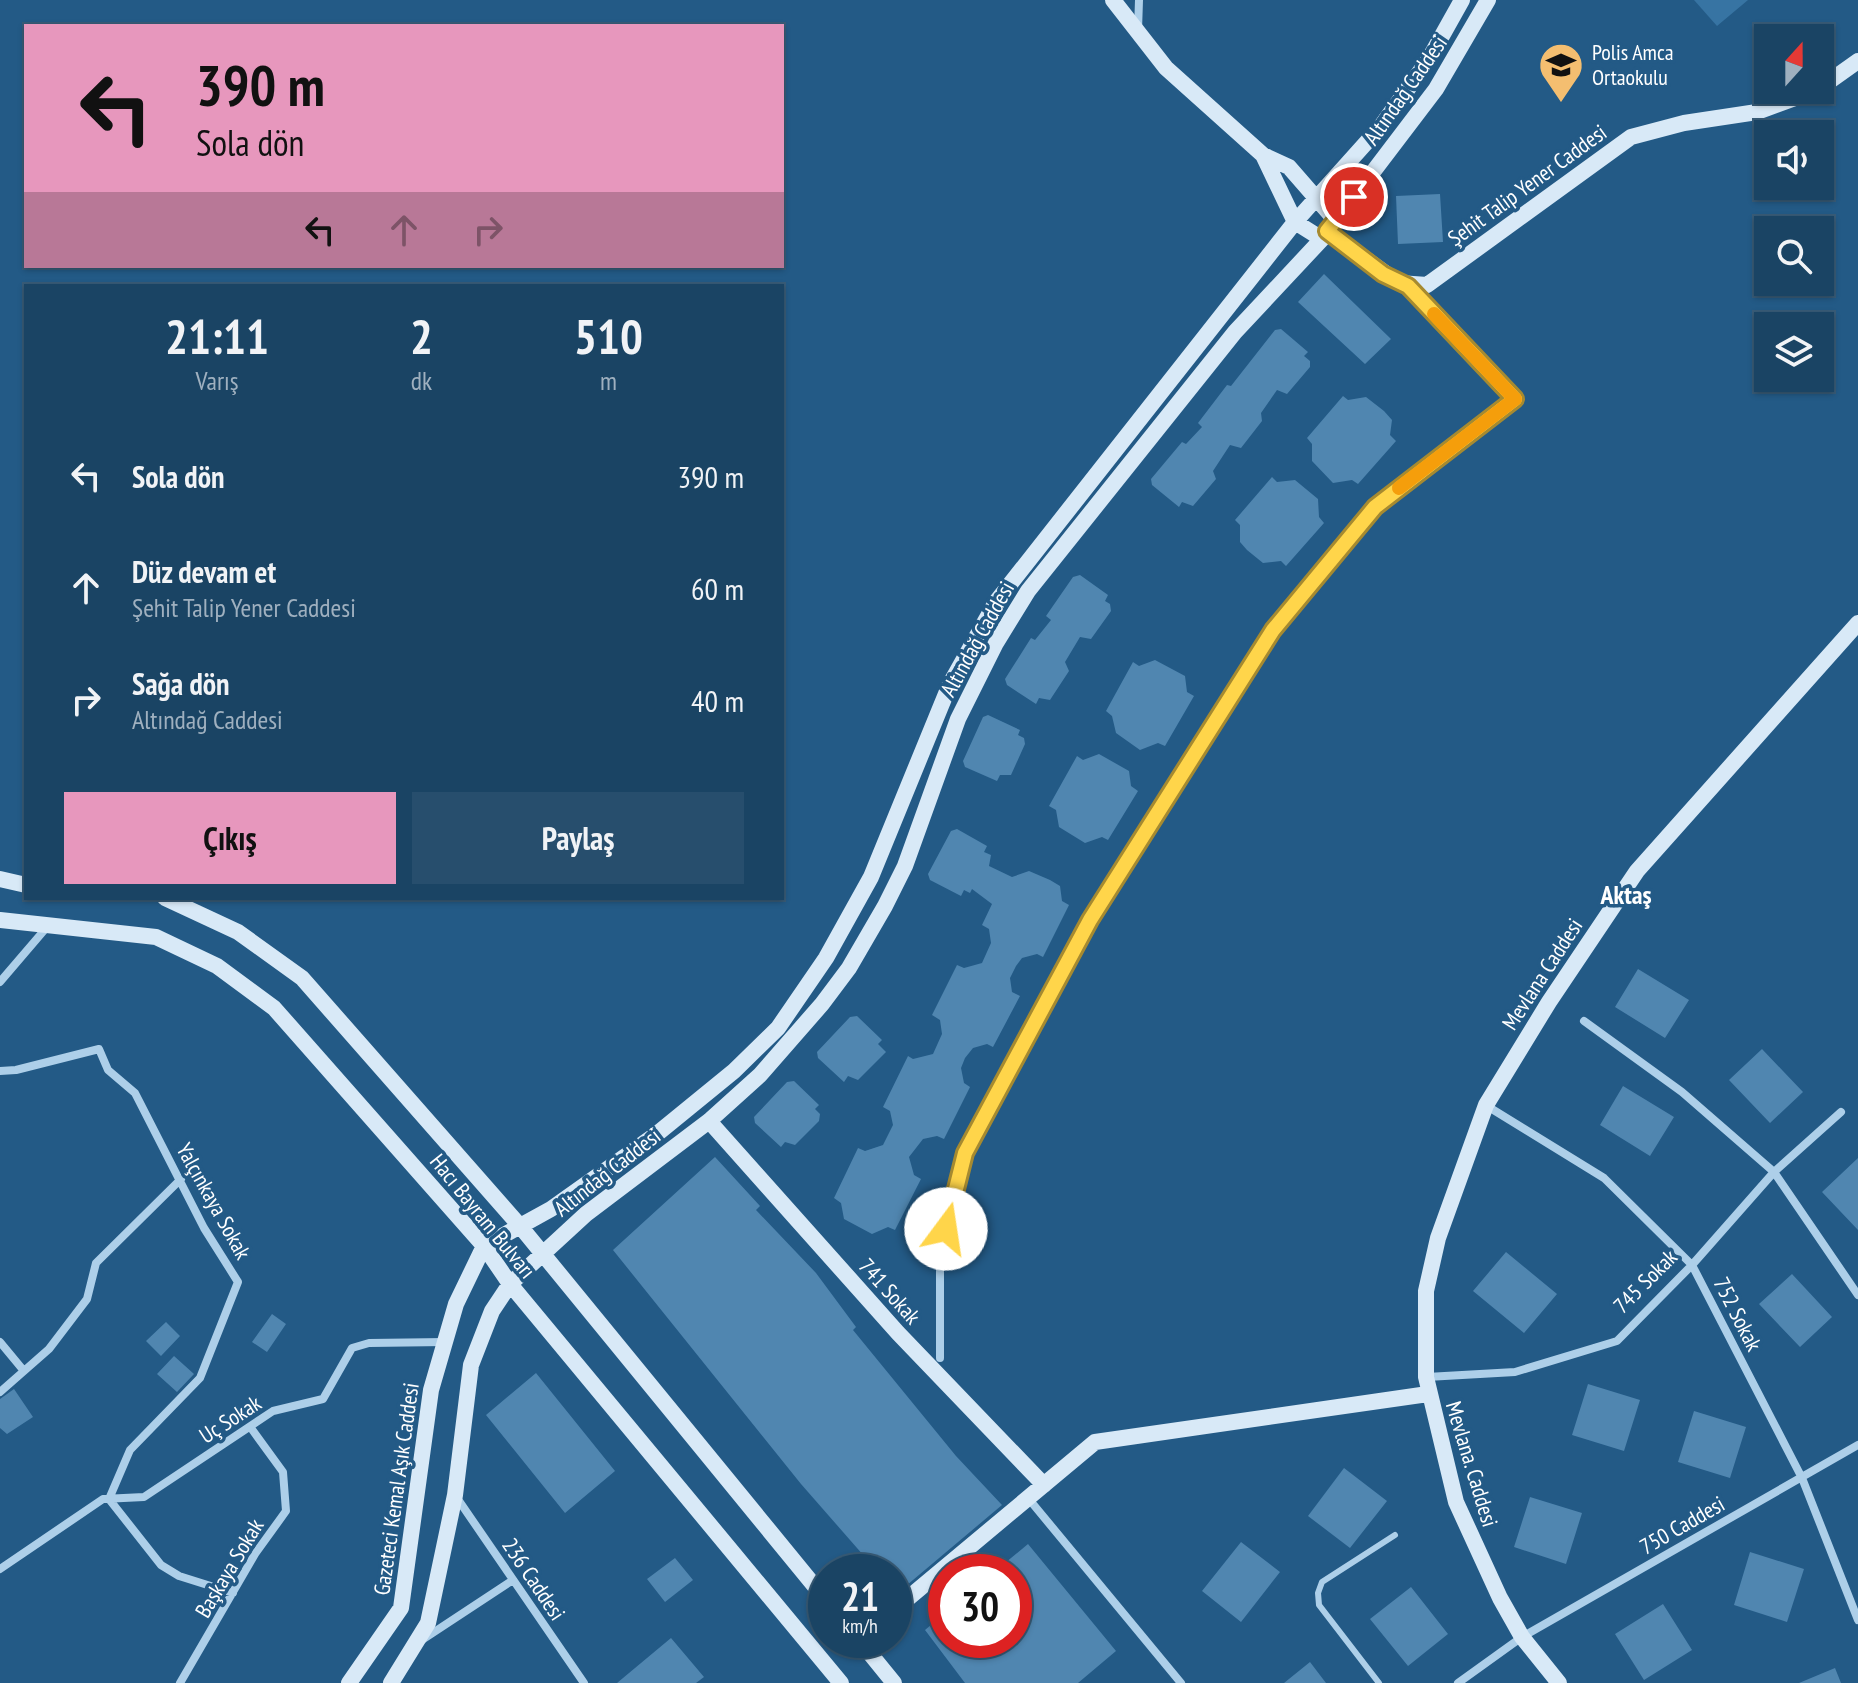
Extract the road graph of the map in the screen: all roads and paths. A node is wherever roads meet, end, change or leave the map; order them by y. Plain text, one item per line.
1 (1113, 0) edge
2 (1139, 0) edge
3 (1462, 0) edge
4 (1488, 0) edge
5 (1137, 35) junction
6 (1858, 61) edge
7 (1834, 78) edge
8 (1780, 104) edge
9 (1263, 155) junction
10 (1318, 198) junction
11 (1295, 222) junction
12 (1328, 230) junction
13 (1408, 286) junction
14 (1858, 623) edge
15 (0, 879) edge
16 (24, 885) edge
17 (169, 900) edge
18 (0, 920) edge
19 (47, 927) junction
20 (0, 982) edge
21 (1584, 1021) dead end
22 (0, 1071) edge
23 (1486, 1105) junction
24 (1841, 1112) dead end
25 (709, 1121) junction
26 (1774, 1172) junction
27 (181, 1179) junction
28 (520, 1226) junction
29 (484, 1246) junction
30 (542, 1255) junction
31 (1692, 1265) junction
32 (510, 1284) junction
33 (1858, 1295) edge
34 (0, 1342) edge
35 (445, 1342) junction
36 (940, 1358) dead end
37 (24, 1371) junction
38 (1426, 1377) junction
39 (0, 1392) edge
40 (1428, 1394) junction
41 (251, 1428) junction
42 (1858, 1445) edge
43 (1802, 1478) junction
44 (1044, 1485) junction
45 (455, 1495) junction
46 (1028, 1498) junction
47 (109, 1499) junction
48 (1395, 1535) dead end
49 (0, 1569) edge
50 (808, 1578) edge
51 (513, 1580) junction
52 (233, 1593) junction
53 (912, 1595) edge
54 (1858, 1620) edge
55 (1522, 1637) junction
56 (415, 1645) junction
57 (874, 1658) edge
58 (180, 1683) edge
59 (349, 1683) edge
60 (391, 1683) edge
61 (584, 1683) edge
62 (841, 1683) edge
63 (894, 1683) edge
64 (1181, 1683) edge
65 (1379, 1683) edge
66 (1458, 1683) edge
67 (1559, 1683) edge

1 - 5 main road
2 - 5 street
3 - 10 main road, Altındağ Caddesi
4 - 12 main road, Altındağ Caddesi
5 - 9 main road
6 - 7 main road, Şehit Talip Yener Caddesi
8 - 13 main road, Şehit Talip Yener Caddesi
9 - 10 main road
9 - 11 main road
10 - 11 main road, Altındağ Caddesi
10 - 12 main road
11 - 12 main road
11 - 28 main road, Altındağ Caddesi
12 - 13 main road
12 - 25 main road, Altındağ Caddesi
13 - 36 street
14 - 23 main road, Mevlana Caddesi
15 - 16 main road
17 - 28 main road, Hacı Bayram Bulvarı
18 - 19 main road, Hacı Bayram Bulvarı
19 - 20 street
19 - 29 main road, Hacı Bayram Bulvarı
21 - 26 street
22 - 27 street, Yalçınkaya Sokak
23 - 31 street, 752 Sokak
23 - 38 main road, Mevlana Caddesi
24 - 26 street, 745 Sokak
25 - 30 main road, Altındağ Caddesi
25 - 44 main road, 741 Sokak
26 - 31 street, 745 Sokak
26 - 33 street
27 - 37 street
27 - 47 street, Yalçınkaya Sokak
28 - 29 main road, Altındağ Caddesi
28 - 30 main road, Hacı Bayram Bulvarı
29 - 32 main road, Hacı Bayram Bulvarı
29 - 35 main road, Gazeteci Kemal Aşık Caddesi
30 - 32 main road, Altındağ Caddesi
30 - 50 main road, Hacı Bayram Bulvarı
31 - 38 street, 745 Sokak
31 - 43 street, 752 Sokak
32 - 45 main road
32 - 62 main road, Hacı Bayram Bulvarı
34 - 37 street
35 - 41 street, Uç Sokak
35 - 59 main road, Gazeteci Kemal Aşık Caddesi
37 - 39 street
38 - 40 main road, Mevlana. Caddesi
40 - 44 main road
40 - 55 main road, Mevlana. Caddesi
41 - 47 street, Uç Sokak
41 - 52 street, Başkaya Sokak
42 - 43 street, 750 Caddesi
43 - 54 street, 752 Sokak
43 - 55 street, 750 Caddesi
44 - 46 main road
45 - 51 street, 236 Caddesi
45 - 56 main road
46 - 53 main road
46 - 64 street
47 - 49 street
47 - 52 street
48 - 65 lane
51 - 56 street
51 - 61 street, 236 Caddesi
52 - 58 street, Başkaya Sokak
55 - 66 street, 750 Caddesi
55 - 67 main road, Mevlana. Caddesi
56 - 60 main road
57 - 63 main road

